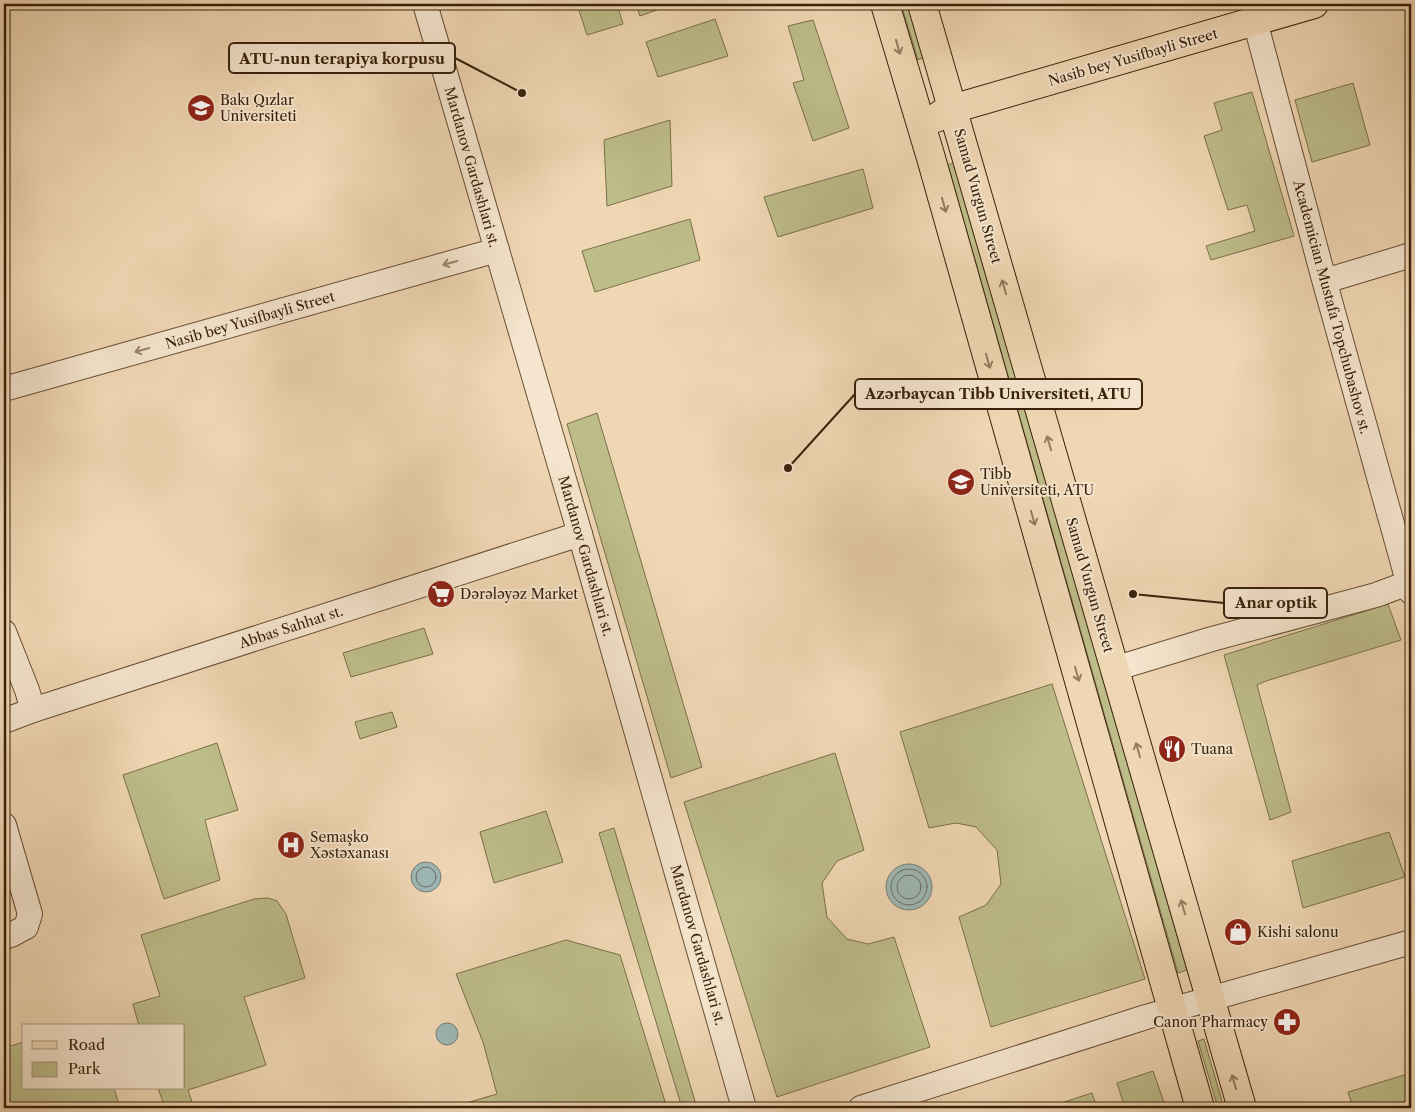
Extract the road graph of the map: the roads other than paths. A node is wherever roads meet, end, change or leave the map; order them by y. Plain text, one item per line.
1 (424, 4) edge
2 (885, 4) edge
3 (922, 4) edge
4 (1314, 4) edge
5 (1255, 21) junction
6 (952, 109) junction
7 (927, 145) junction
8 (496, 250) junction
9 (1411, 255) edge
10 (1325, 282) junction
11 (4, 389) edge
12 (580, 534) junction
13 (1406, 590) edge
14 (4, 632) edge
15 (1114, 668) junction
16 (33, 710) junction
17 (4, 721) edge
18 (4, 825) edge
19 (4, 937) edge
20 (1411, 942) edge
21 (1210, 998) junction
22 (1172, 1009) junction
23 (744, 1108) edge
24 (861, 1108) edge
25 (1200, 1108) edge
26 (1242, 1108) edge

1 - 8 street, Mardanov Gardashlari st.
2 -> 7 main road
3 - 6 main road, Samad Vurgun Street
4 - 5 main road, Nasib bey Yusifbayli Street
5 - 6 main road, Nasib bey Yusifbayli Street
5 - 10 street, Academician Mustafa Topchubashov st.
6 - 7 main road, Nasib bey Yusifbayli Street
15 -> 6 main road, Samad Vurgun Street
7 -> 22 main road
8 -> 11 street, Nasib bey Yusifbayli Street
8 - 12 street, Mardanov Gardashlari st.
9 - 10 street
10 - 13 street, Academician Mustafa Topchubashov st.
12 - 16 street, Abbas Sahhat st.
12 - 23 street, Mardanov Gardashlari st.
13 - 15 street
14 - 16 street
21 -> 15 main road, Samad Vurgun Street
16 - 17 street, Abbas Sahhat st.
18 - 19 street
20 - 21 street
21 - 22 street
26 -> 21 main road, Samad Vurgun Street
22 - 24 street
22 - 25 main road

